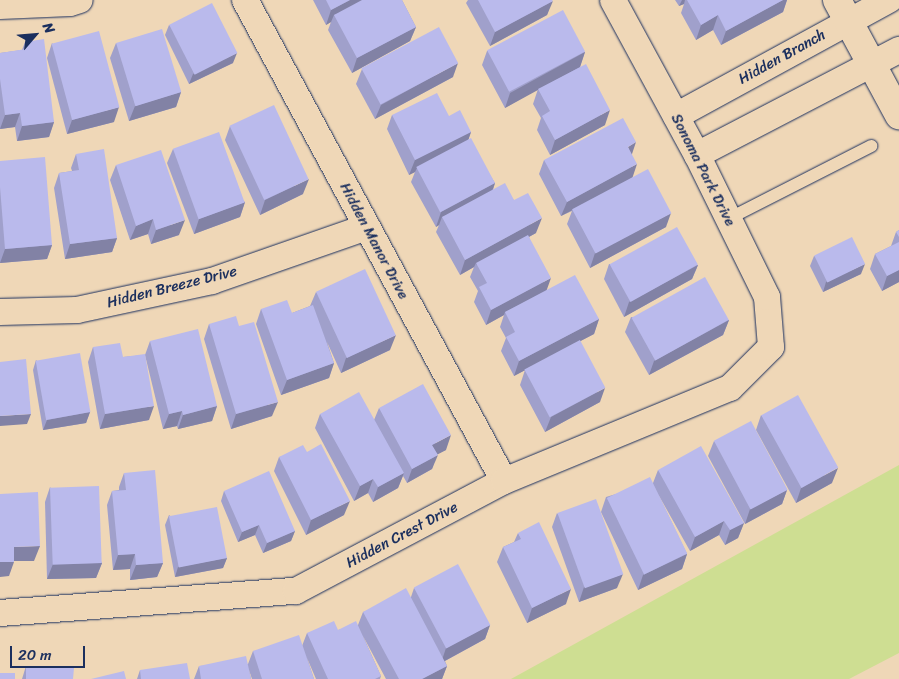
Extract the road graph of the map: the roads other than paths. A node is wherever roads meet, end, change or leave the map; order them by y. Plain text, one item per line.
1 (80, 0) edge
2 (245, 0) edge
3 (613, 0) edge
4 (889, 0) edge
5 (0, 6) edge
6 (843, 10) edge
7 (899, 50) edge
8 (871, 64) junction
9 (899, 115) edge
10 (676, 116) junction
11 (871, 146) dead end
12 (697, 155) junction
13 (728, 219) junction
14 (367, 228) junction
15 (0, 312) edge
16 (771, 347) joint
17 (504, 481) junction
18 (0, 613) edge

1 - 5 street
2 - 14 street, Hidden Manor Drive
3 - 10 street, Sonoma Park Drive
4 - 6 street, Hidden Branch
6 - 8 street
6 - 10 street, Hidden Branch
7 - 8 street
8 - 9 street
8 - 12 street
10 - 12 street, Sonoma Park Drive
11 - 13 lane
12 - 13 street, Sonoma Park Drive
13 - 16 street, Sonoma Park Drive
14 - 15 street, Hidden Breeze Drive
14 - 17 street, Hidden Manor Drive
16 - 17 street, Hidden Crest Drive
17 - 18 street, Hidden Crest Drive

